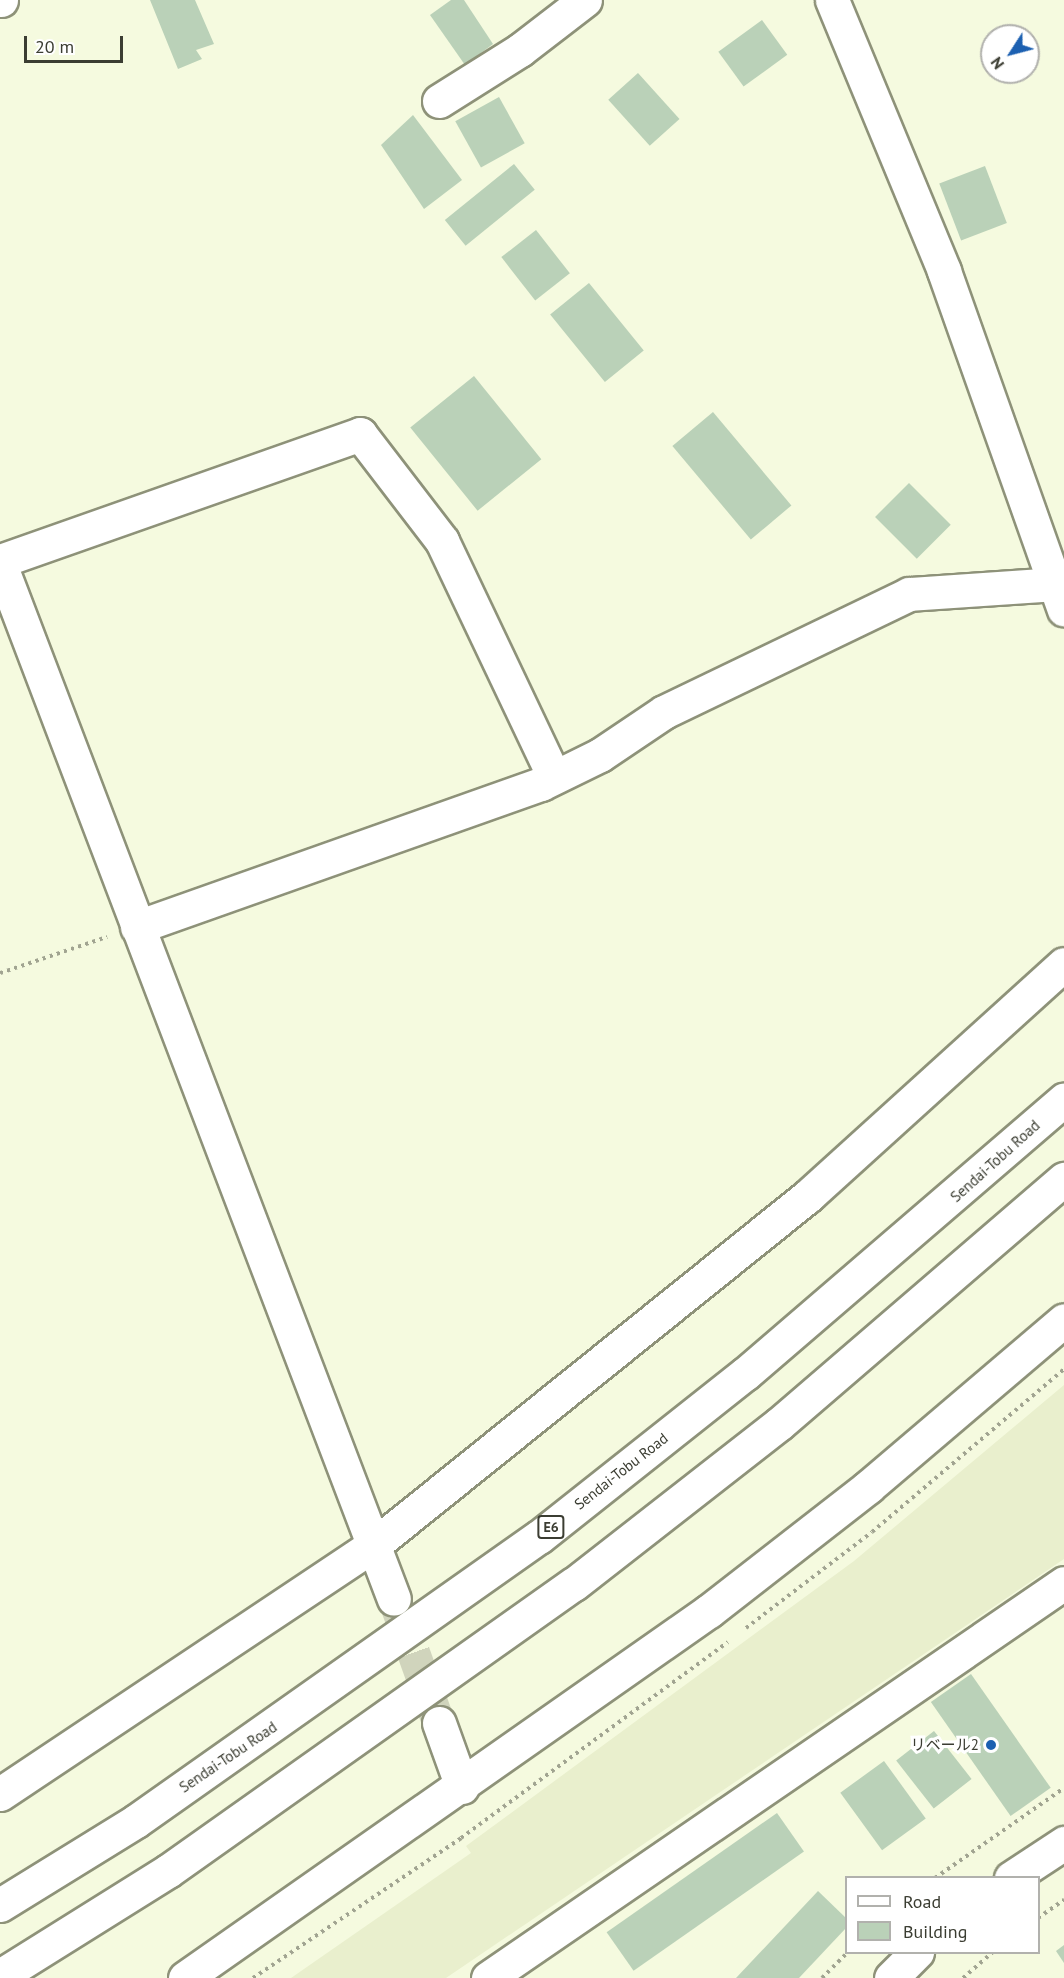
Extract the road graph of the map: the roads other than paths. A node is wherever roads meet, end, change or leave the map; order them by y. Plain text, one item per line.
1 (585, 0) edge
2 (832, 0) edge
3 (439, 101) dead end
4 (0, 563) edge
5 (1059, 596) edge
6 (554, 777) junction
7 (137, 927) junction
8 (1064, 964) edge
9 (1064, 1100) edge
10 (1064, 1179) edge
11 (1064, 1320) edge
12 (375, 1544) junction
13 (1064, 1582) edge
14 (394, 1599) tunnel mouth
15 (439, 1723) tunnel mouth
16 (462, 1787) junction
17 (0, 1794) edge
18 (1064, 1843) edge
19 (1014, 1876) edge
20 (0, 1905) edge
21 (916, 1954) edge
22 (0, 1976) edge
23 (185, 1978) edge
24 (488, 1978) edge
25 (891, 1978) edge

1 - 3 main road
2 - 5 main road
4 - 6 main road
4 - 7 main road
5 - 6 main road
6 - 7 main road
7 - 12 main road
8 - 12 main road
9 - 20 main road, Sendai-Tobu Road / E6
10 - 22 main road
11 - 16 main road
12 - 14 main road
12 - 17 main road
13 - 24 main road
15 - 16 main road
16 - 23 main road
18 - 19 main road
21 - 25 main road

